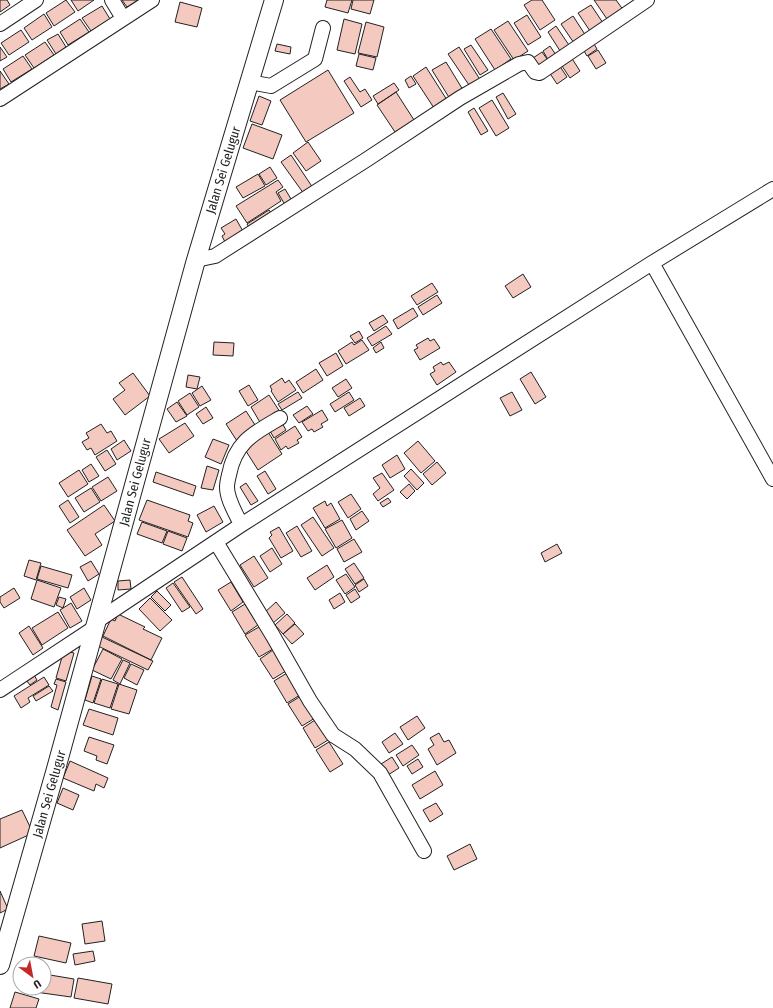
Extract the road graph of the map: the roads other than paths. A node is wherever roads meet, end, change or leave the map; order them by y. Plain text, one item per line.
1 (36, 0) edge
2 (112, 0) edge
3 (152, 0) edge
4 (274, 0) edge
5 (648, 0) edge
6 (124, 18) junction
7 (0, 24) edge
8 (324, 28) dead end
9 (249, 82) junction
10 (0, 99) edge
11 (773, 189) edge
12 (196, 260) junction
13 (652, 263) junction
14 (280, 418) dead end
15 (773, 479) edge
16 (241, 525) junction
17 (216, 542) junction
18 (95, 624) junction
19 (0, 690) edge
20 (424, 851) dead end
21 (5, 933) edge
22 (0, 965) edge

1 - 7 street
2 - 6 street
3 - 6 street
4 - 9 main road, Jalan Sei Gelugur
5 - 12 street
6 - 10 street
8 - 9 street
9 - 12 main road, Jalan Sei Gelugur
11 - 13 street
12 - 18 main road, Jalan Sei Gelugur
13 - 15 street
13 - 16 street
14 - 16 street
16 - 17 street
17 - 18 street
17 - 20 street
18 - 19 street
18 - 21 main road, Jalan Sei Gelugur
21 - 22 main road, Jalan Sei Gelugur

